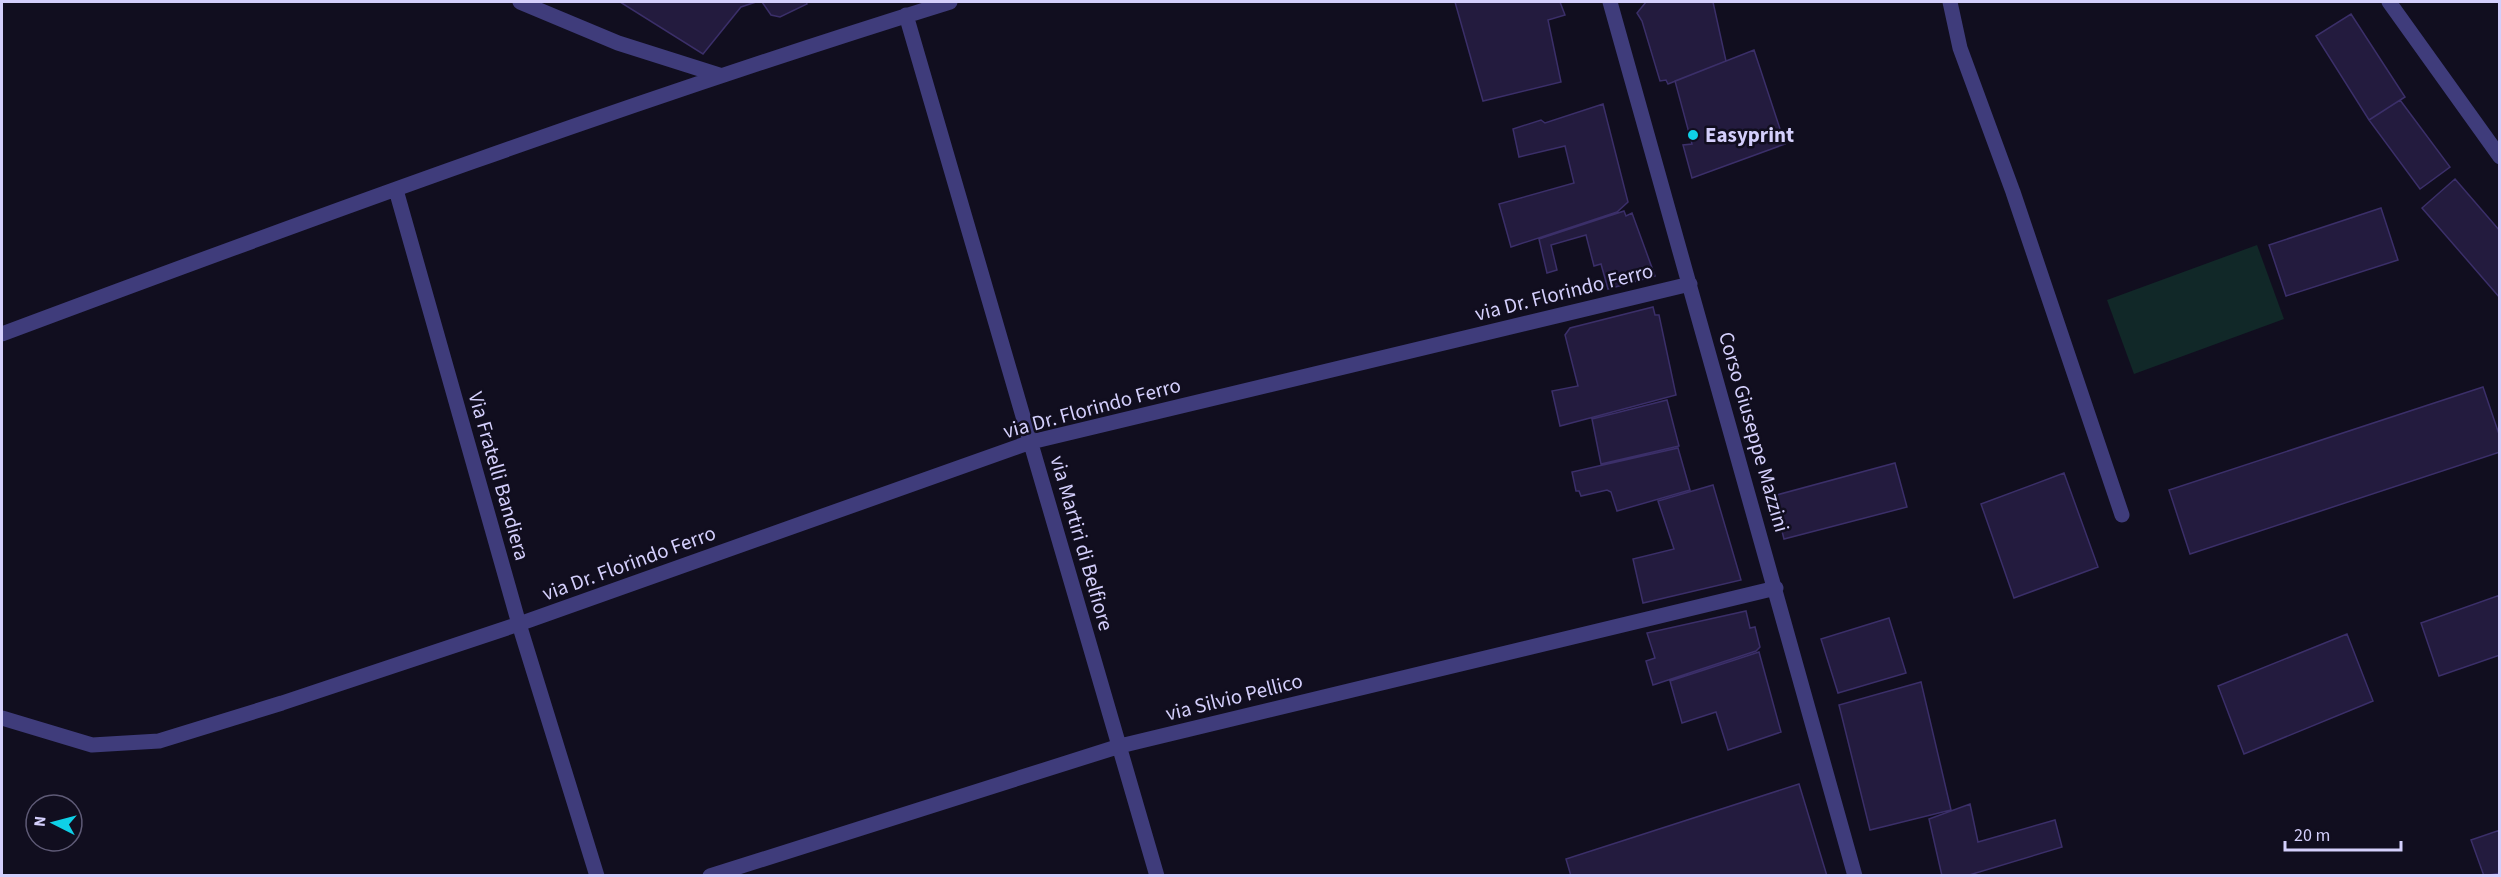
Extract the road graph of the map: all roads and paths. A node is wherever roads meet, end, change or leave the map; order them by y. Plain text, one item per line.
1 (520, 2) edge
2 (950, 2) edge
3 (1610, 2) edge
4 (1950, 2) edge
5 (2389, 2) edge
6 (906, 15) junction
7 (719, 75) junction
8 (2499, 157) edge
9 (396, 190) junction
10 (1690, 284) junction
11 (2, 334) edge
12 (1031, 442) junction
13 (2122, 515) dead end
14 (1776, 588) junction
15 (519, 624) junction
16 (2, 718) edge
17 (1120, 746) junction
18 (597, 876) edge
19 (710, 876) edge
20 (1158, 876) edge
21 (1855, 876) edge

1 - 7 street
2 - 6 street
3 - 10 street, Corso Giuseppe Mazzini
4 - 13 street
5 - 8 street
6 - 7 street
6 - 12 street, via Martiri di Belfiore
7 - 9 street
9 - 11 street
9 - 15 street, Via Fratelli Bandiera
10 - 12 street, via Dr. Florindo Ferro
10 - 14 street, Corso Giuseppe Mazzini
12 - 15 street, via Dr. Florindo Ferro
12 - 17 street, via Martiri di Belfiore
14 - 17 street, via Silvio Pellico
14 - 21 street, Corso Giuseppe Mazzini
15 - 16 street, via Dr. Florindo Ferro
15 - 18 street, Via Fratelli Bandiera
17 - 19 street, via Silvio Pellico
17 - 20 street, via Martiri di Belfiore

